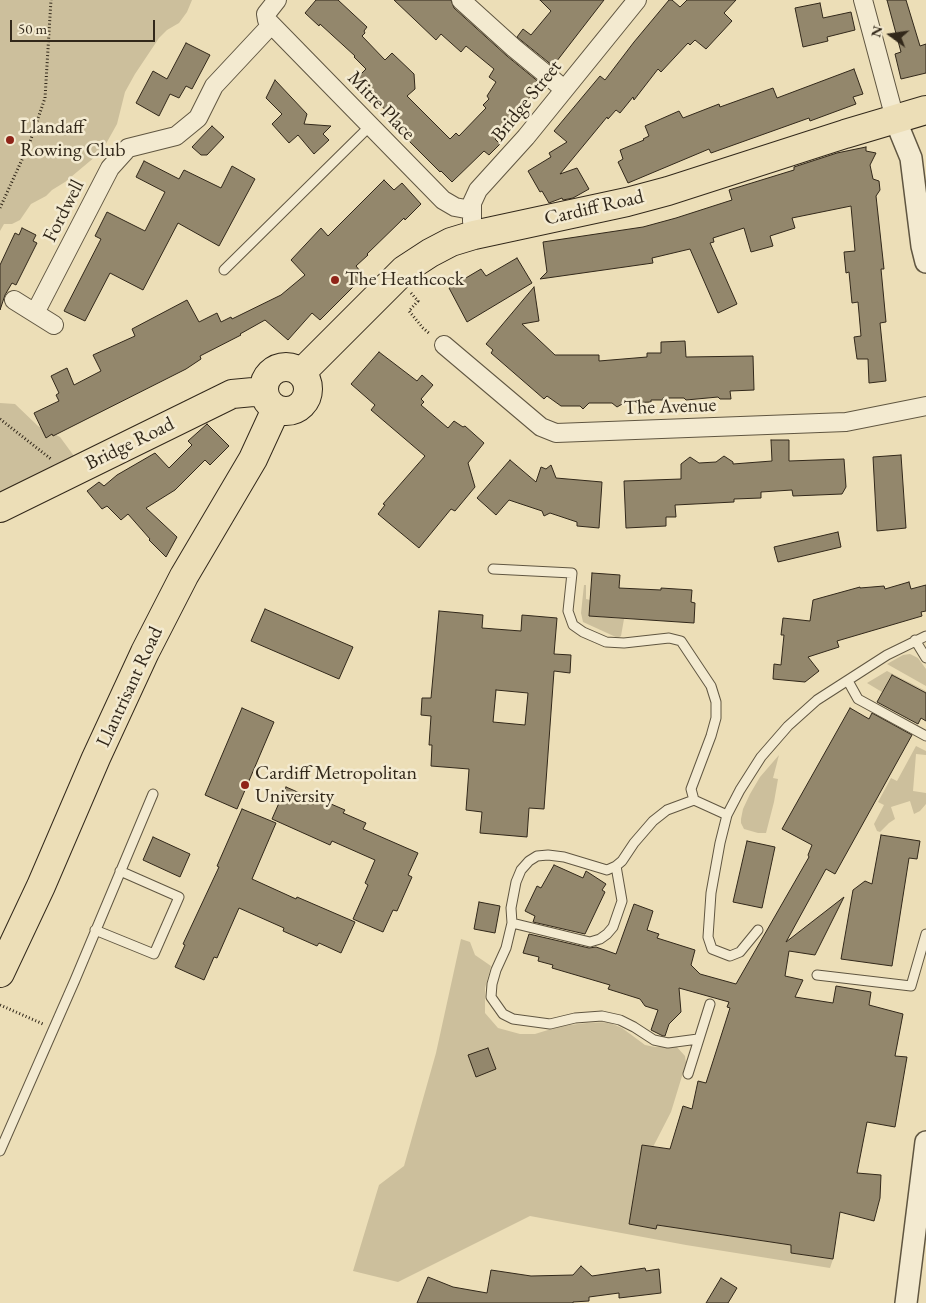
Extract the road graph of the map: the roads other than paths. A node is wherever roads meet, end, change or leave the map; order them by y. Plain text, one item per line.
1 (277, 0) edge
2 (461, 0) edge
3 (637, 0) edge
4 (863, 0) edge
5 (269, 23) junction
6 (564, 89) junction
7 (926, 110) edge
8 (895, 119) junction
9 (370, 126) junction
10 (473, 222) junction
11 (926, 262) edge
12 (224, 270) dead end
13 (14, 300) dead end
14 (35, 313) junction
15 (54, 324) dead end
16 (444, 345) dead end
17 (301, 373) junction
18 (270, 400) junction
19 (926, 406) edge
20 (0, 508) edge
21 (493, 569) dead end
22 (926, 636) edge
23 (915, 640) junction
24 (926, 658) edge
25 (848, 681) junction
26 (926, 736) edge
27 (153, 794) dead end
28 (694, 800) junction
29 (727, 815) junction
30 (616, 866) junction
31 (120, 871) junction
32 (512, 923) junction
33 (96, 930) junction
34 (758, 930) dead end
35 (926, 934) edge
36 (0, 973) edge
37 (817, 975) dead end
38 (710, 1004) dead end
39 (698, 1039) junction
40 (688, 1074) dead end
41 (926, 1142) edge
42 (0, 1151) edge
43 (922, 1206) edge
44 (906, 1303) edge

1 - 5 street, Fordwell
2 - 6 street
3 - 6 street, Bridge Street
4 - 8 street
5 - 9 street, Mitre Place
5 - 14 street, Fordwell
6 - 10 street, Bridge Street
7 - 8 main road, Cardiff Road
8 - 10 main road, Cardiff Road
8 - 11 street
9 - 10 street, Mitre Place
9 - 12 lane
10 - 17 main road, Cardiff Road
13 - 14 street
14 - 15 street
16 - 19 street, The Avenue
17 - 18 main road
17 - 18 main road
18 - 20 main road, Bridge Road
18 - 36 main road, Llantrisant Road
21 - 28 lane
22 - 23 lane
23 - 24 lane
23 - 25 lane
25 - 26 lane
25 - 29 lane
27 - 31 lane
28 - 29 lane
28 - 30 lane
29 - 34 lane
30 - 32 lane
30 - 32 lane
31 - 33 lane
31 - 33 lane
32 - 39 lane
33 - 42 lane
35 - 37 lane
38 - 39 lane
39 - 40 lane
41 - 43 street
43 - 44 street

